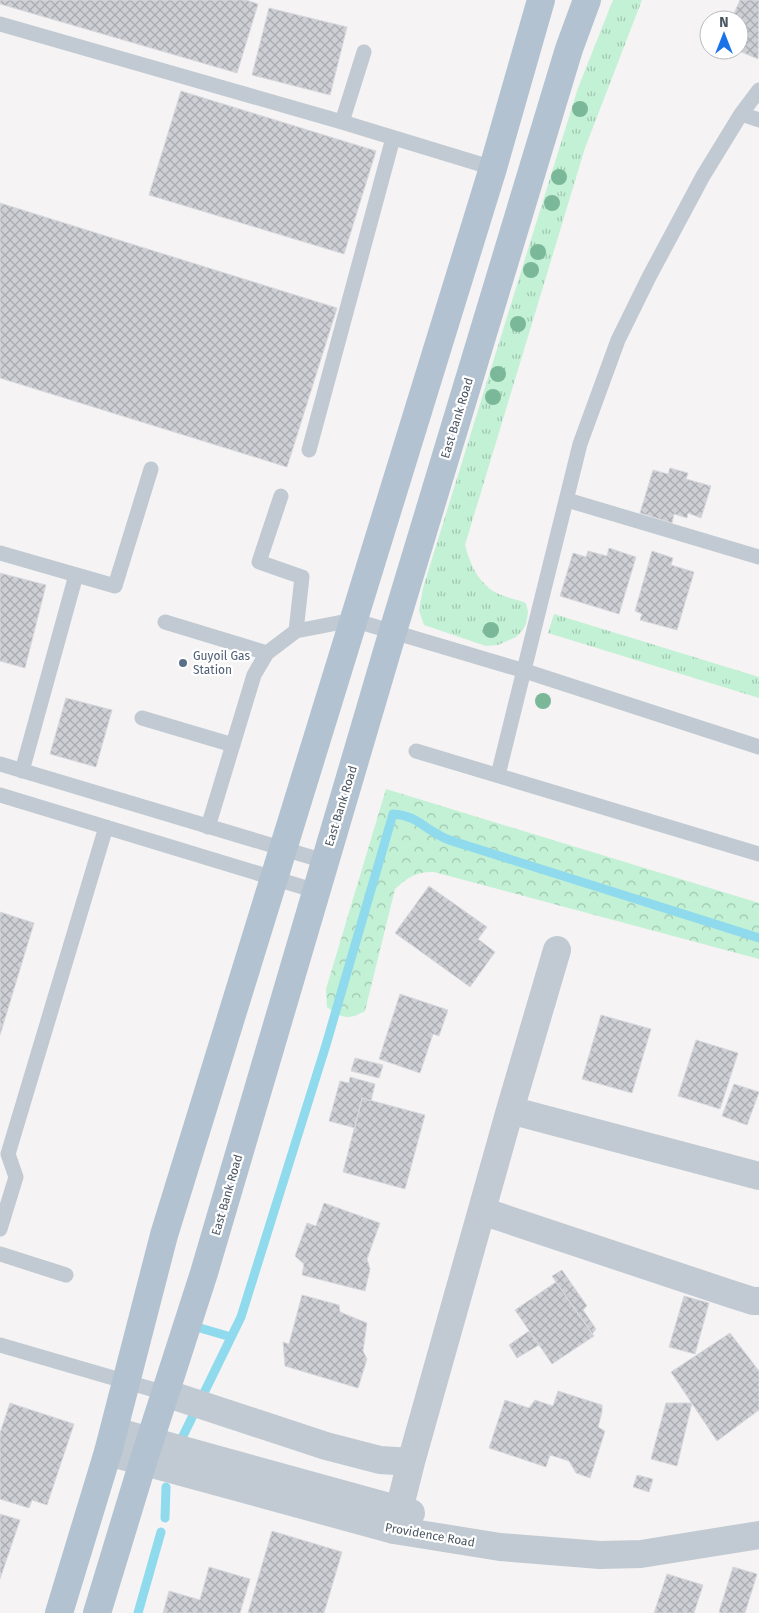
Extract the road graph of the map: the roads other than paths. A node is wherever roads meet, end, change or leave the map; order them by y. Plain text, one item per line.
1 (542, 0) edge
2 (587, 0) edge
3 (0, 24) edge
4 (364, 52) dead end
5 (759, 90) edge
6 (742, 114) junction
7 (759, 120) edge
8 (342, 122) junction
9 (393, 138) junction
10 (493, 168) junction
11 (309, 450) dead end
12 (151, 469) dead end
13 (282, 496) dead end
14 (567, 500) junction
15 (0, 553) edge
16 (759, 557) edge
17 (76, 575) junction
18 (353, 620) junction
19 (165, 622) dead end
20 (296, 631) junction
21 (393, 631) junction
22 (267, 653) junction
23 (525, 671) junction
24 (142, 718) dead end
25 (233, 745) junction
26 (759, 747) edge
27 (416, 751) dead end
28 (0, 764) edge
29 (22, 771) junction
30 (498, 775) junction
31 (0, 794) edge
32 (106, 827) junction
33 (208, 827) junction
34 (282, 849) junction
35 (759, 854) edge
36 (324, 861) junction
37 (274, 878) junction
38 (316, 891) junction
39 (556, 950) dead end
40 (510, 1110) junction
41 (759, 1176) edge
42 (482, 1211) junction
43 (0, 1229) edge
44 (0, 1254) edge
45 (66, 1275) dead end
46 (759, 1301) edge
47 (0, 1345) edge
48 (126, 1381) junction
49 (185, 1400) junction
50 (111, 1441) junction
51 (146, 1452) junction
52 (411, 1462) junction
53 (396, 1520) junction
54 (759, 1521) edge
55 (759, 1535) edge
56 (59, 1613) edge
57 (97, 1613) edge

1 - 10 main road
2 - 21 main road, East Bank Road
3 - 8 lane
4 - 8 lane
5 - 6 lane
6 - 7 lane
6 - 14 lane
8 - 9 lane
9 - 10 lane
9 - 11 lane
10 - 18 main road
12 - 17 lane
13 - 20 lane
14 - 16 lane
14 - 23 lane
15 - 17 lane
17 - 29 lane
18 - 20 lane
18 - 21 lane
18 - 34 main road
19 - 22 lane
20 - 22 lane
21 - 23 lane
21 - 36 main road, East Bank Road
22 - 25 lane
23 - 26 lane
23 - 30 lane
24 - 25 lane
25 - 33 lane
27 - 30 lane
28 - 29 lane
29 - 33 lane
30 - 35 lane
31 - 32 lane
32 - 37 lane
32 - 43 lane
33 - 34 lane
34 - 36 lane
34 - 37 main road
36 - 38 main road, East Bank Road
37 - 38 lane
37 - 48 main road
38 - 49 main road, East Bank Road
39 - 40 street
40 - 41 street
40 - 42 street
42 - 46 street
42 - 52 street
44 - 45 lane
47 - 48 lane
48 - 49 lane
48 - 50 main road
49 - 51 main road, East Bank Road
49 - 52 street
50 - 51 street, Providence Road
50 - 56 main road
51 - 53 street, Providence Road
51 - 57 main road, East Bank Road
52 - 53 street
53 - 54 street, Providence Road
53 - 55 street, Providence Road

